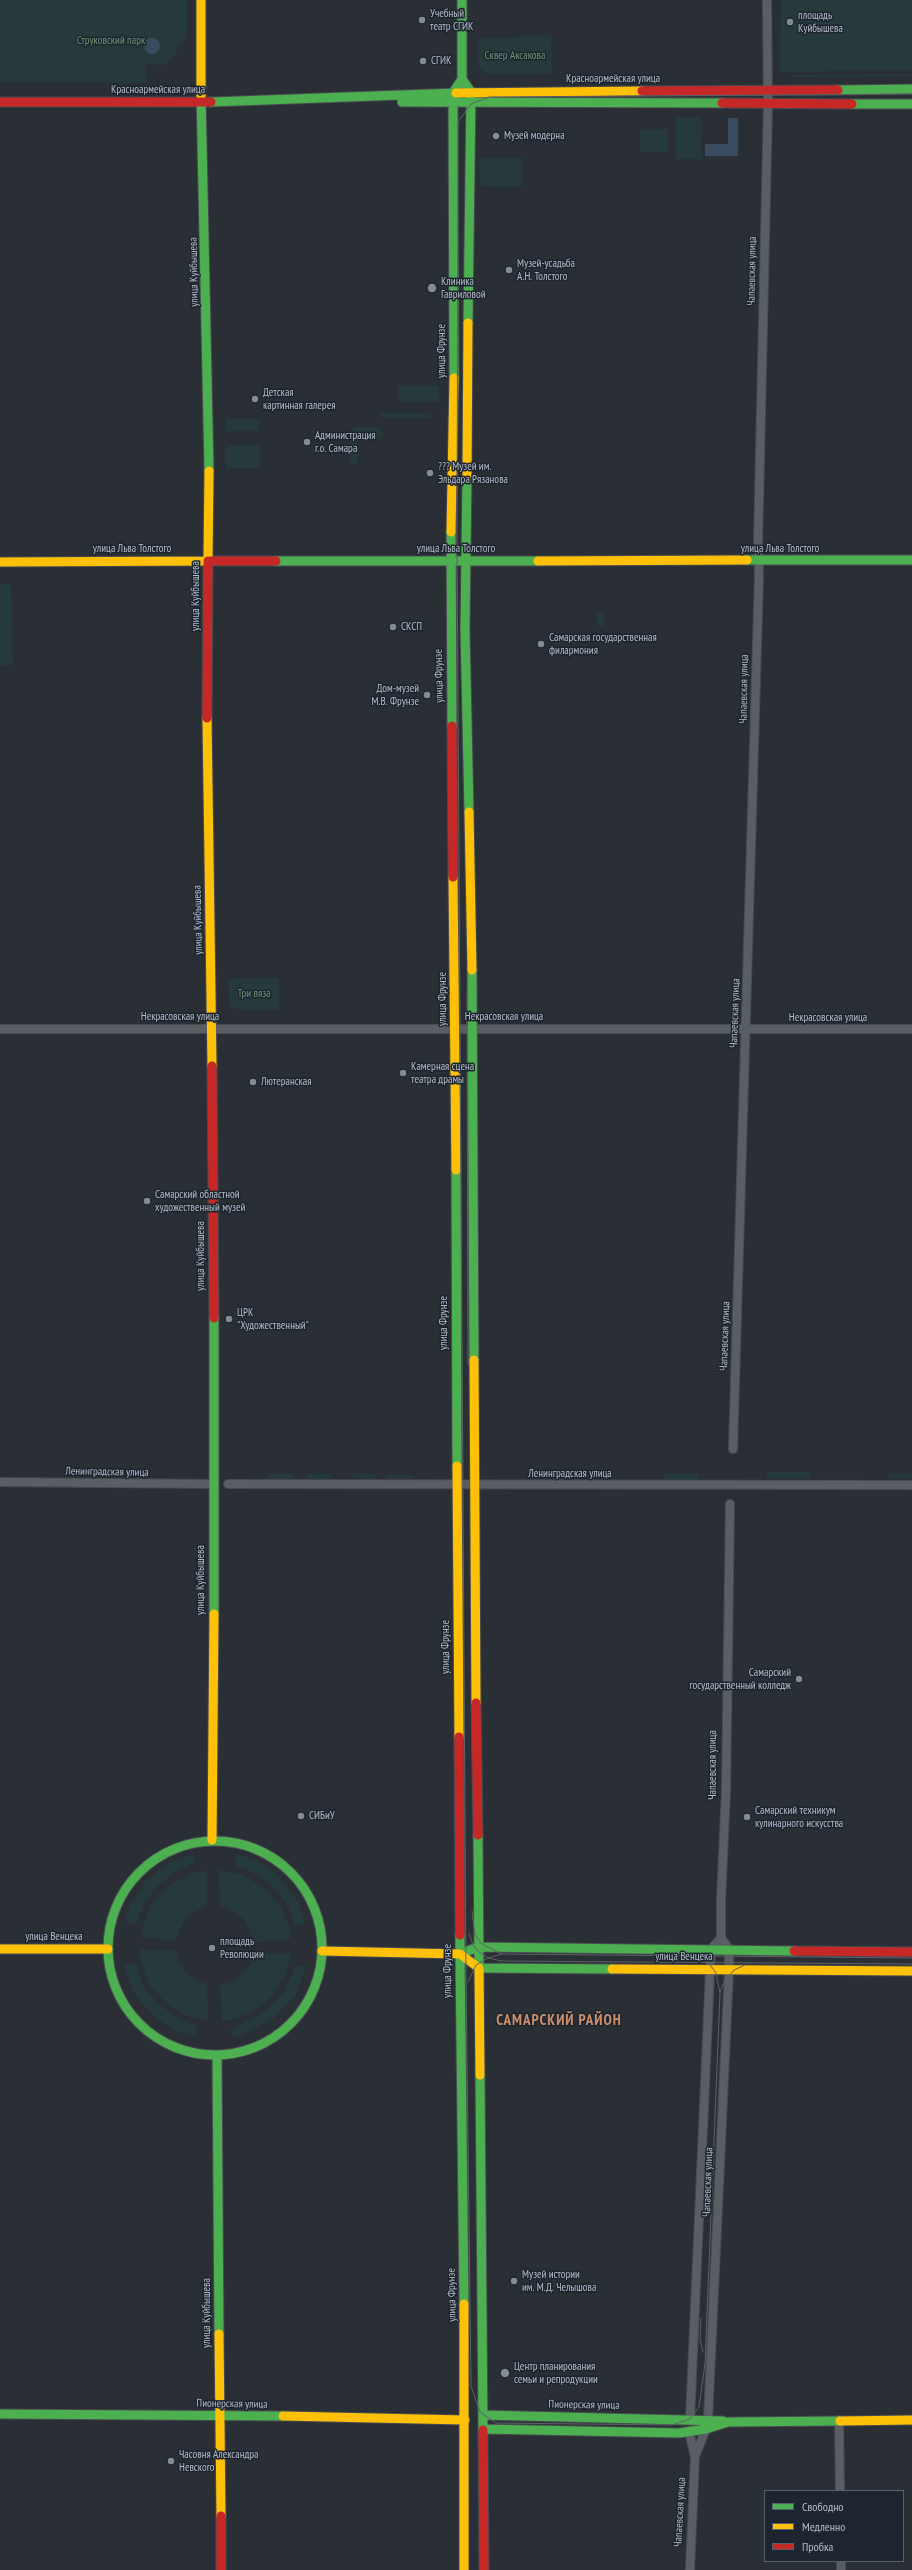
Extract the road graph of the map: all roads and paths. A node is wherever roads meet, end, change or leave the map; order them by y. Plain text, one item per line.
1 (202, 0) edge
2 (462, 0) edge
3 (767, 0) edge
4 (462, 79) junction
5 (912, 89) edge
6 (768, 90) junction
7 (453, 92) junction
8 (471, 92) junction
9 (315, 100) junction
10 (0, 102) edge
11 (201, 102) junction
12 (454, 104) junction
13 (471, 104) junction
14 (768, 104) junction
15 (912, 104) edge
16 (759, 560) junction
17 (912, 560) edge
18 (208, 561) junction
19 (451, 561) junction
20 (466, 561) junction
21 (0, 562) edge
22 (212, 1028) junction
23 (455, 1028) junction
24 (473, 1028) junction
25 (0, 1029) edge
26 (746, 1029) junction
27 (912, 1029) edge
28 (733, 1449) dead end
29 (0, 1482) edge
30 (214, 1484) junction
31 (228, 1484) dead end
32 (474, 1485) junction
33 (912, 1485) edge
34 (457, 1486) junction
35 (730, 1504) dead end
36 (212, 1840) junction
37 (721, 1938) junction
38 (478, 1947) junction
39 (0, 1949) edge
40 (108, 1949) junction
41 (711, 1949) junction
42 (729, 1949) junction
43 (322, 1951) junction
44 (912, 1952) edge
45 (460, 1954) junction
46 (479, 1968) junction
47 (711, 1969) junction
48 (729, 1970) junction
49 (912, 1971) edge
50 (217, 2055) junction
51 (0, 2414) edge
52 (220, 2415) junction
53 (483, 2415) junction
54 (690, 2419) junction
55 (708, 2419) junction
56 (465, 2420) junction
57 (839, 2420) junction
58 (912, 2420) edge
59 (728, 2422) junction
60 (483, 2429) junction
61 (706, 2429) junction
62 (689, 2432) junction
63 (695, 2456) junction
64 (840, 2490) edge
65 (220, 2570) edge
66 (464, 2570) edge
67 (484, 2570) edge
68 (690, 2570) edge

1 - 11 main road, улица Куйбышева
2 - 4 main road
3 - 6 street, Чапаевская улица
4 - 7 main road
4 - 8 main road
5 - 6 main road, Красноармейская улица
6 - 8 main road, Красноармейская улица
6 - 14 street, Чапаевская улица
7 - 8 main road, Красноармейская улица
7 - 9 main road, Красноармейская улица
7 - 12 main road, улица Фрунзе
8 - 13 main road
9 - 11 main road, Красноармейская улица
9 - 12 main road, Красноармейская улица
10 - 11 main road, Красноармейская улица
11 - 18 main road, улица Куйбышева
12 - 13 main road, Красноармейская улица
12 - 19 main road, улица Фрунзе
13 - 14 main road
13 - 20 main road
14 - 15 main road
14 - 16 street, Чапаевская улица
16 - 17 main road, улица Льва Толстого
16 - 20 main road, улица Льва Толстого
16 - 26 street, Чапаевская улица
18 - 19 main road, улица Льва Толстого
18 - 21 main road, улица Льва Толстого
18 - 22 main road, улица Куйбышева
19 - 20 main road, улица Льва Толстого
19 - 23 main road, улица Фрунзе
20 - 24 main road
22 - 23 street, Некрасовская улица
22 - 25 street, Некрасовская улица
22 - 30 main road, улица Куйбышева
23 - 24 street, Некрасовская улица
23 - 34 main road, улица Фрунзе
24 - 26 street, Некрасовская улица
24 - 32 main road
26 - 27 street, Некрасовская улица
26 - 28 street, Чапаевская улица
29 - 30 street, Ленинградская улица
30 - 36 main road, улица Куйбышева
31 - 34 street, Ленинградская улица
32 - 33 street, Ленинградская улица
32 - 34 street, Ленинградская улица
32 - 38 main road
34 - 45 main road, улица Фрунзе
35 - 37 street, Чапаевская улица
36 - 40 main road
36 - 43 main road
37 - 41 street
37 - 42 street
38 - 41 main road, улица Венцека
38 - 45 main road, улица Венцека
38 - 46 main road
39 - 40 main road, улица Венцека
40 - 50 main road
41 - 42 main road, улица Венцека
41 - 47 street, Чапаевская улица
42 - 44 main road, улица Венцека
42 - 48 street, Чапаевская улица
43 - 45 main road, улица Венцека
43 - 50 main road
45 - 46 main road
45 - 56 main road, улица Фрунзе
46 - 47 main road, улица Венцека
46 - 53 main road
47 - 48 main road, улица Венцека
47 - 54 street, Чапаевская улица
48 - 49 main road, улица Венцека
48 - 55 street, Чапаевская улица
50 - 52 main road, улица Куйбышева
51 - 52 main road, Пионерская улица
52 - 56 main road, Пионерская улица
52 - 65 main road, улица Куйбышева
53 - 54 main road, Пионерская улица
53 - 56 main road, Пионерская улица
53 - 60 main road
54 - 55 main road, Пионерская улица
54 - 62 main road
55 - 59 main road, Пионерская улица
55 - 61 main road, Чапаевская улица
56 - 60 main road, Пионерская улица
56 - 66 main road, улица Фрунзе
57 - 58 main road, Пионерская улица
57 - 59 main road, Пионерская улица
57 - 64 street
59 - 61 main road, Пионерская улица
60 - 62 main road, Пионерская улица
60 - 67 main road
61 - 62 main road, Пионерская улица
61 - 63 street
62 - 63 street, Чапаевская улица
63 - 68 street, Чапаевская улица

